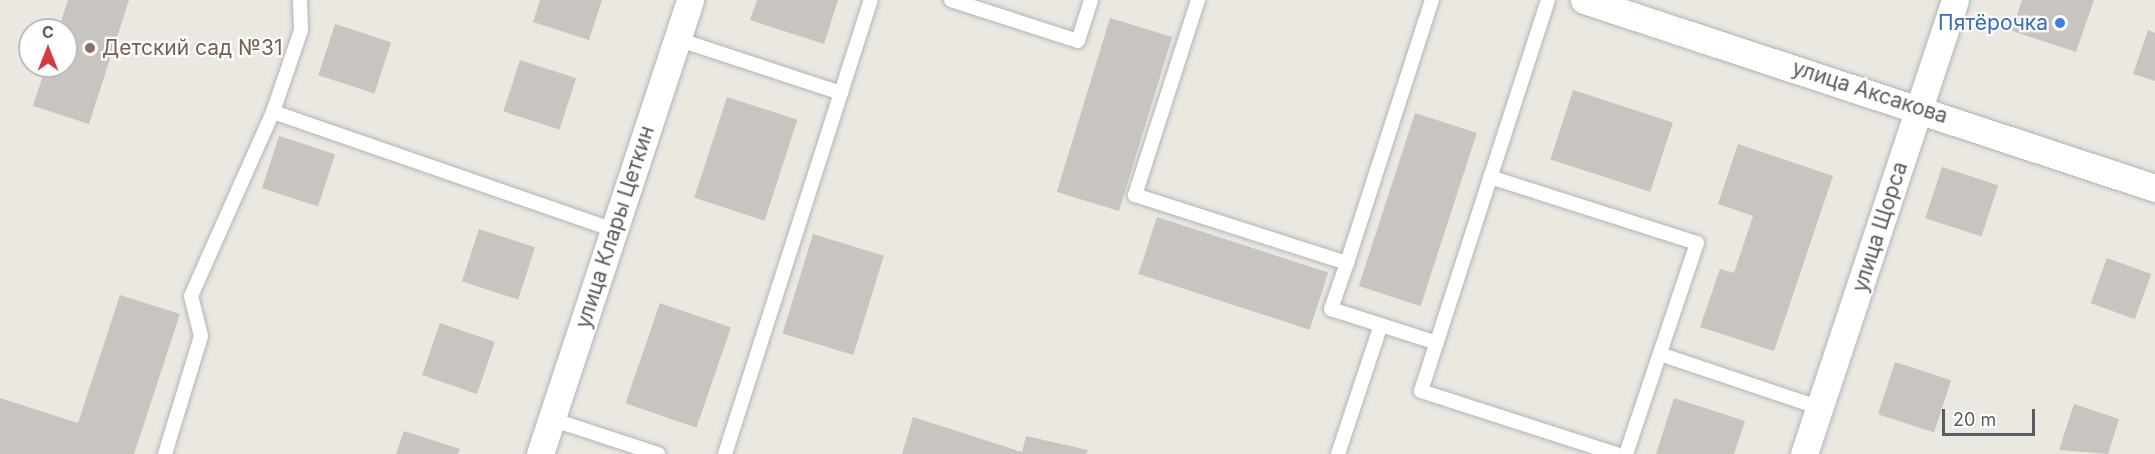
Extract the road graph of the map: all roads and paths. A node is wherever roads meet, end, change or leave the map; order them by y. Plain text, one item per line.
1 (300, 0) edge
2 (690, 0) edge
3 (871, 0) edge
4 (951, 0) edge
5 (1091, 0) edge
6 (1198, 0) edge
7 (1432, 0) edge
8 (1548, 0) edge
9 (1584, 0) edge
10 (1955, 0) edge
11 (677, 39) junction
12 (841, 93) junction
13 (1920, 108) junction
14 (273, 112) junction
15 (1490, 177) junction
16 (2155, 188) edge
17 (614, 230) junction
18 (1347, 263) junction
19 (1381, 325) junction
20 (1437, 343) junction
21 (1660, 354) junction
22 (1820, 408) junction
23 (551, 419) junction
24 (165, 454) edge
25 (540, 454) edge
26 (658, 454) edge
27 (725, 454) edge
28 (1338, 454) edge
29 (1616, 454) edge
30 (1626, 454) edge
31 (1804, 454) edge

1 - 14 lane
2 - 11 street, улица Клары Цеткин
3 - 12 lane
4 - 5 lane
6 - 18 lane
7 - 18 lane
8 - 15 lane
9 - 13 street, улица Аксакова
10 - 13 street, улица Щорса
11 - 12 lane
11 - 17 street, улица Клары Цеткин
12 - 27 lane
13 - 16 street, улица Аксакова
13 - 22 street, улица Щорса
14 - 17 lane
14 - 24 lane
15 - 20 lane
15 - 21 lane
17 - 23 street, улица Клары Цеткин
18 - 19 lane
19 - 20 lane
19 - 28 lane
20 - 29 lane
21 - 22 lane
21 - 30 lane
22 - 31 street, улица Щорса
23 - 25 street, улица Клары Цеткин
23 - 26 lane

